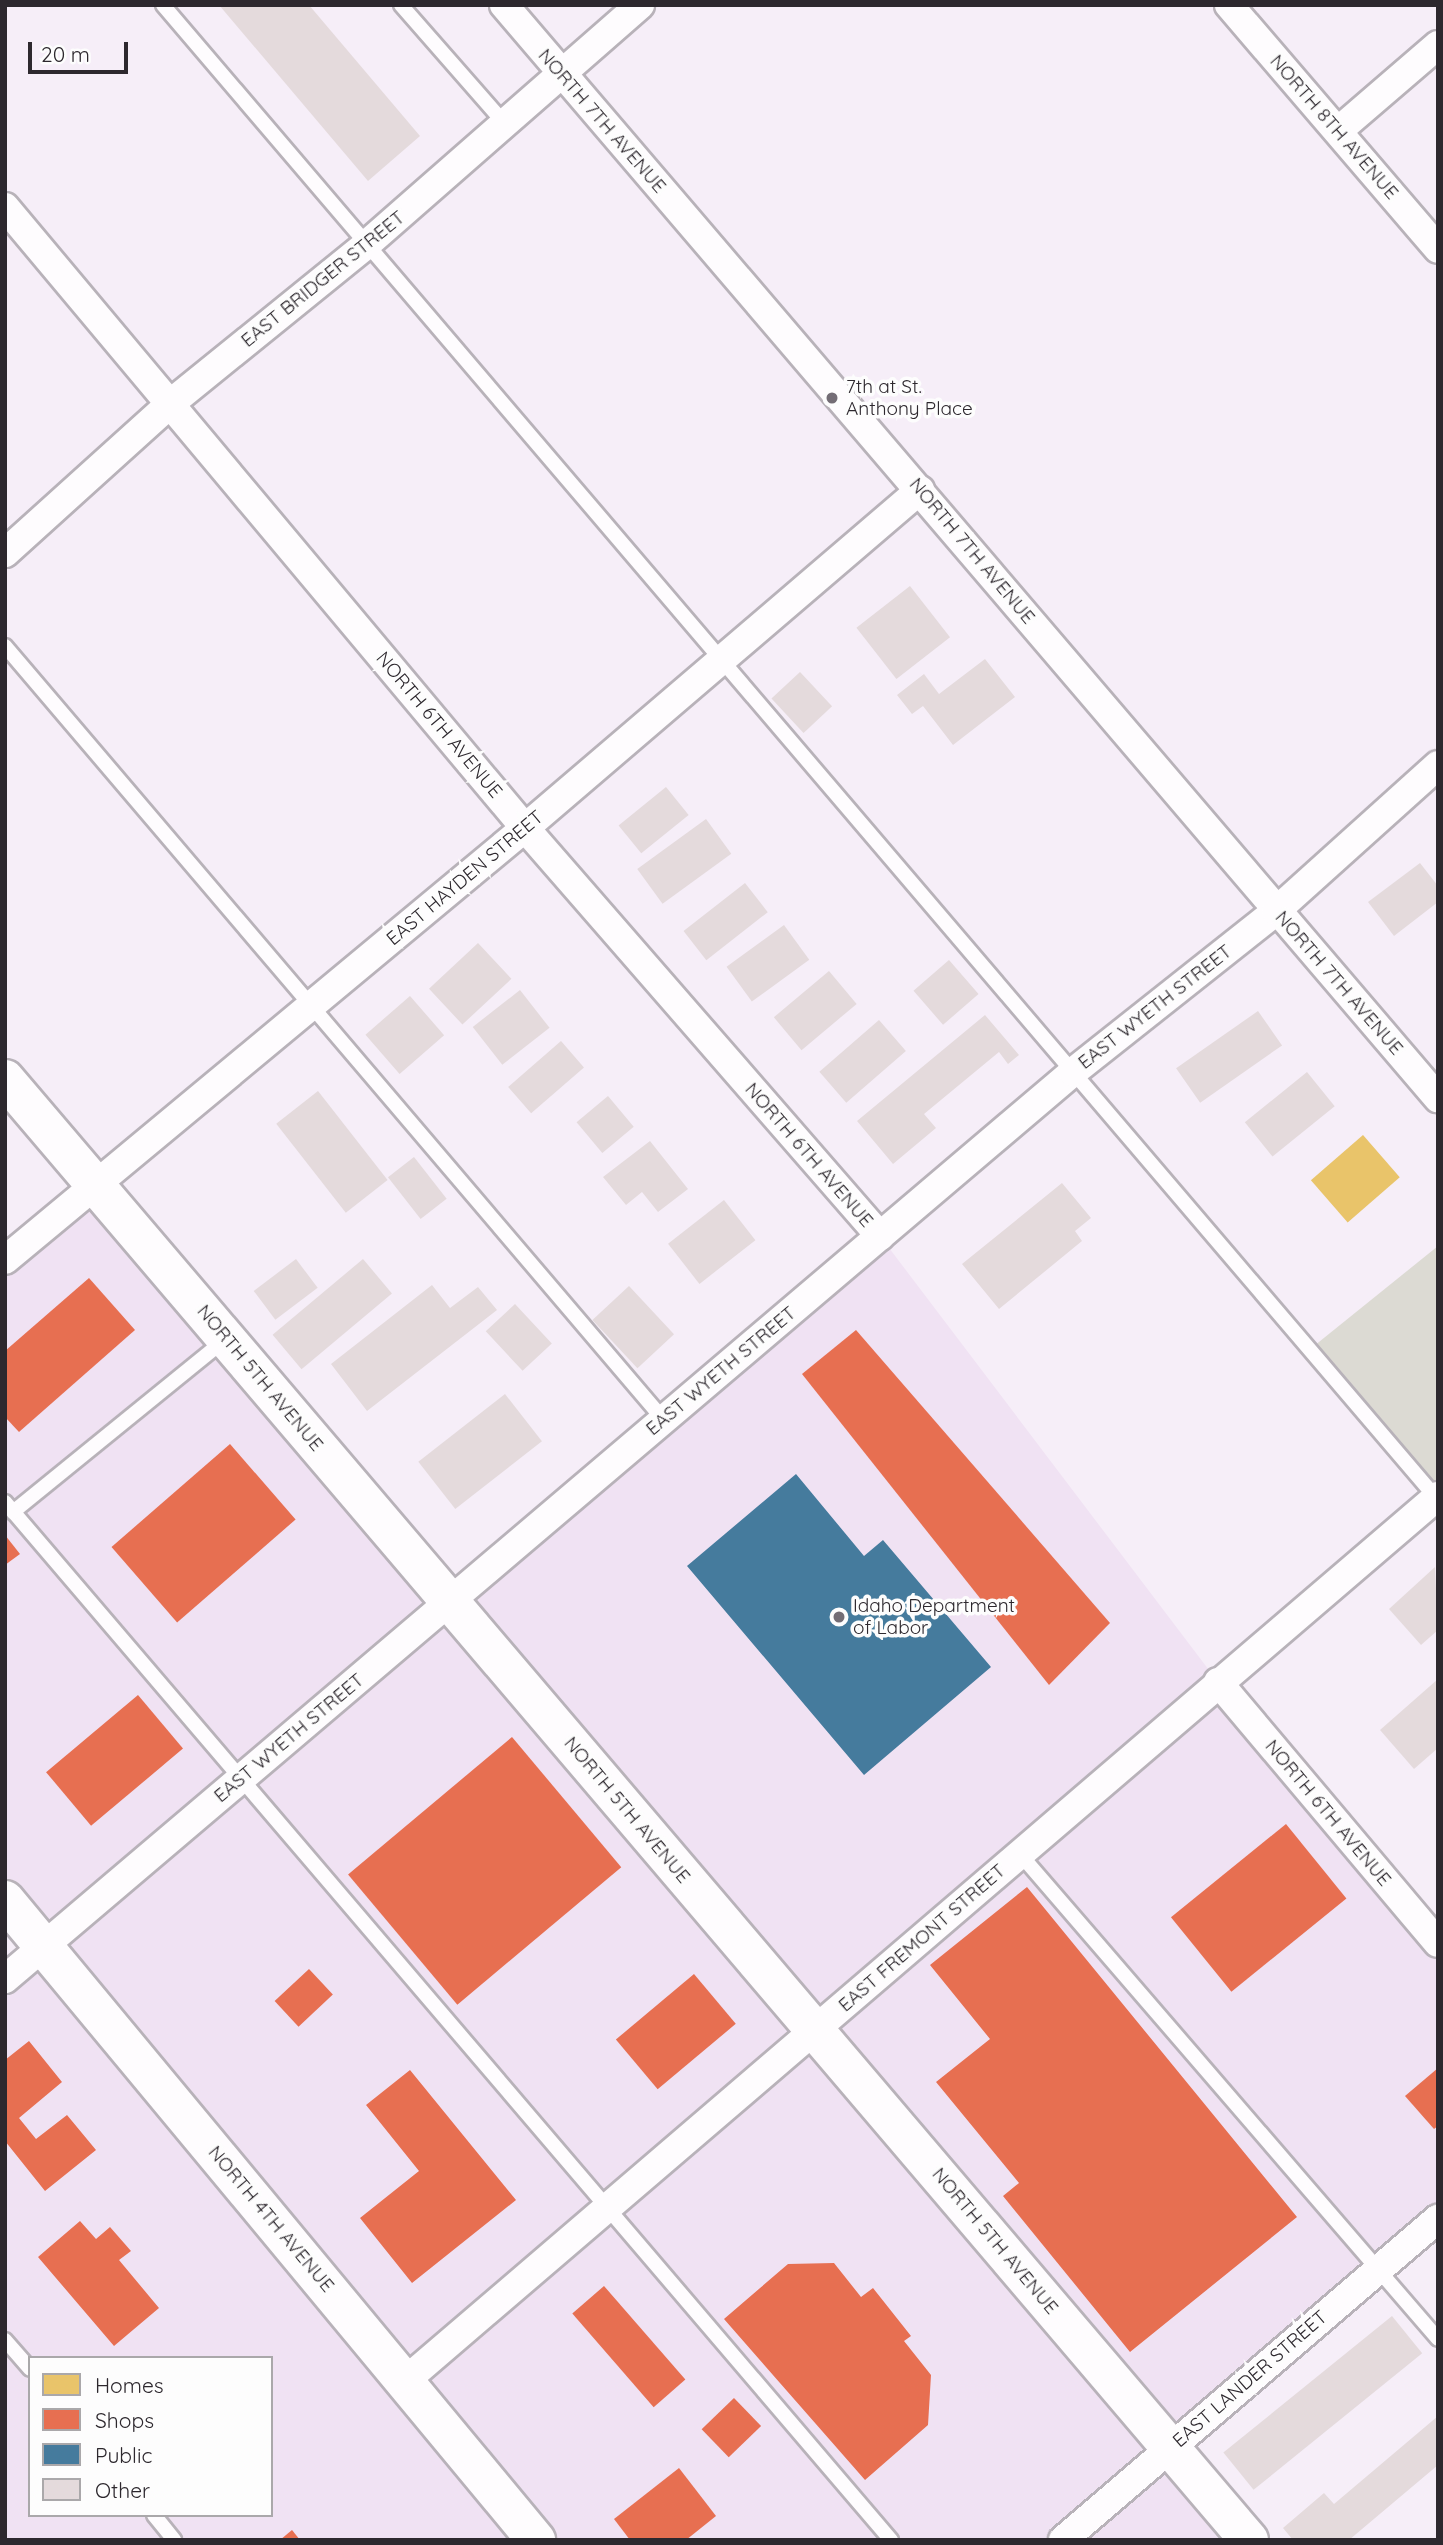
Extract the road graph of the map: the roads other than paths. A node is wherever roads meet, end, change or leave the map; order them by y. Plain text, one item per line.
1 (163, 5) edge
2 (401, 5) edge
3 (504, 5) edge
4 (640, 5) edge
5 (1229, 5) edge
6 (1438, 45) edge
7 (563, 75) junction
8 (506, 125) junction
9 (1338, 131) junction
10 (5, 207) edge
11 (367, 244) junction
12 (1438, 249) edge
13 (171, 403) junction
14 (920, 489) junction
15 (5, 553) edge
16 (5, 646) edge
17 (722, 661) junction
18 (1438, 765) edge
19 (524, 828) junction
20 (1276, 911) junction
21 (312, 1006) junction
22 (1073, 1072) junction
23 (5, 1080) edge
24 (1438, 1098) edge
25 (94, 1184) junction
26 (880, 1236) junction
27 (5, 1260) edge
28 (227, 1339) junction
29 (664, 1420) junction
30 (1437, 1498) edge
31 (9, 1507) edge
32 (450, 1602) junction
33 (1218, 1682) junction
34 (241, 1779) junction
35 (1020, 1854) junction
36 (5, 1900) edge
37 (1438, 1943) edge
38 (44, 1946) junction
39 (5, 1979) edge
40 (815, 2030) junction
41 (607, 2207) junction
42 (1438, 2219) edge
43 (1378, 2270) junction
44 (1438, 2339) edge
45 (5, 2340) edge
46 (28, 2367) edge
47 (405, 2381) junction
48 (1171, 2447) junction
49 (156, 2517) edge
50 (174, 2540) edge
51 (536, 2540) edge
52 (891, 2540) edge
53 (1063, 2540) edge
54 (1249, 2540) edge

1 - 11 lane
2 - 8 lane
3 - 7 street, NORTH 7TH AVENUE
4 - 7 street, EAST BRIDGER STREET
5 - 9 street, NORTH 8TH AVENUE
6 - 9 street
7 - 8 street, EAST BRIDGER STREET
7 - 14 street, NORTH 7TH AVENUE
8 - 11 street, EAST BRIDGER STREET
9 - 12 street, NORTH 8TH AVENUE
10 - 13 street, NORTH 6TH AVENUE
11 - 13 street, EAST BRIDGER STREET
11 - 17 lane
13 - 15 street, EAST BRIDGER STREET
13 - 19 street, NORTH 6TH AVENUE
14 - 17 street, EAST HAYDEN STREET
14 - 20 street, NORTH 7TH AVENUE
16 - 21 lane
17 - 19 street, EAST HAYDEN STREET
17 - 22 lane
18 - 20 street, EAST WYETH STREET
19 - 21 street, EAST HAYDEN STREET
19 - 26 street, NORTH 6TH AVENUE
20 - 22 street, EAST WYETH STREET
20 - 24 street, NORTH 7TH AVENUE
21 - 25 street, EAST HAYDEN STREET
21 - 29 lane
22 - 26 street, EAST WYETH STREET
22 - 30 lane
23 - 25 main road, NORTH 5TH AVENUE
25 - 27 street, EAST HAYDEN STREET
25 - 28 main road, NORTH 5TH AVENUE
26 - 29 street, EAST WYETH STREET
28 - 31 lane
28 - 32 main road, NORTH 5TH AVENUE
29 - 32 street, EAST WYETH STREET
30 - 33 street, EAST FREMONT STREET
31 - 34 lane
32 - 34 street, EAST WYETH STREET
32 - 40 main road, NORTH 5TH AVENUE
33 - 35 street, EAST FREMONT STREET
33 - 37 street, NORTH 6TH AVENUE
34 - 38 street, EAST WYETH STREET
34 - 41 lane
35 - 40 street, EAST FREMONT STREET
35 - 43 lane
36 - 38 main road, NORTH 4TH AVENUE
38 - 39 street, EAST WYETH STREET
38 - 47 main road, NORTH 4TH AVENUE
40 - 41 street, EAST FREMONT STREET
40 - 48 main road, NORTH 5TH AVENUE
41 - 47 street, EAST FREMONT STREET
41 - 52 lane
42 - 43 street, EAST LANDER STREET
43 - 44 lane
43 - 48 street, EAST LANDER STREET
45 - 46 lane
47 - 51 main road, NORTH 4TH AVENUE
48 - 53 street, EAST LANDER STREET
48 - 54 main road, NORTH 5TH AVENUE
49 - 50 lane

